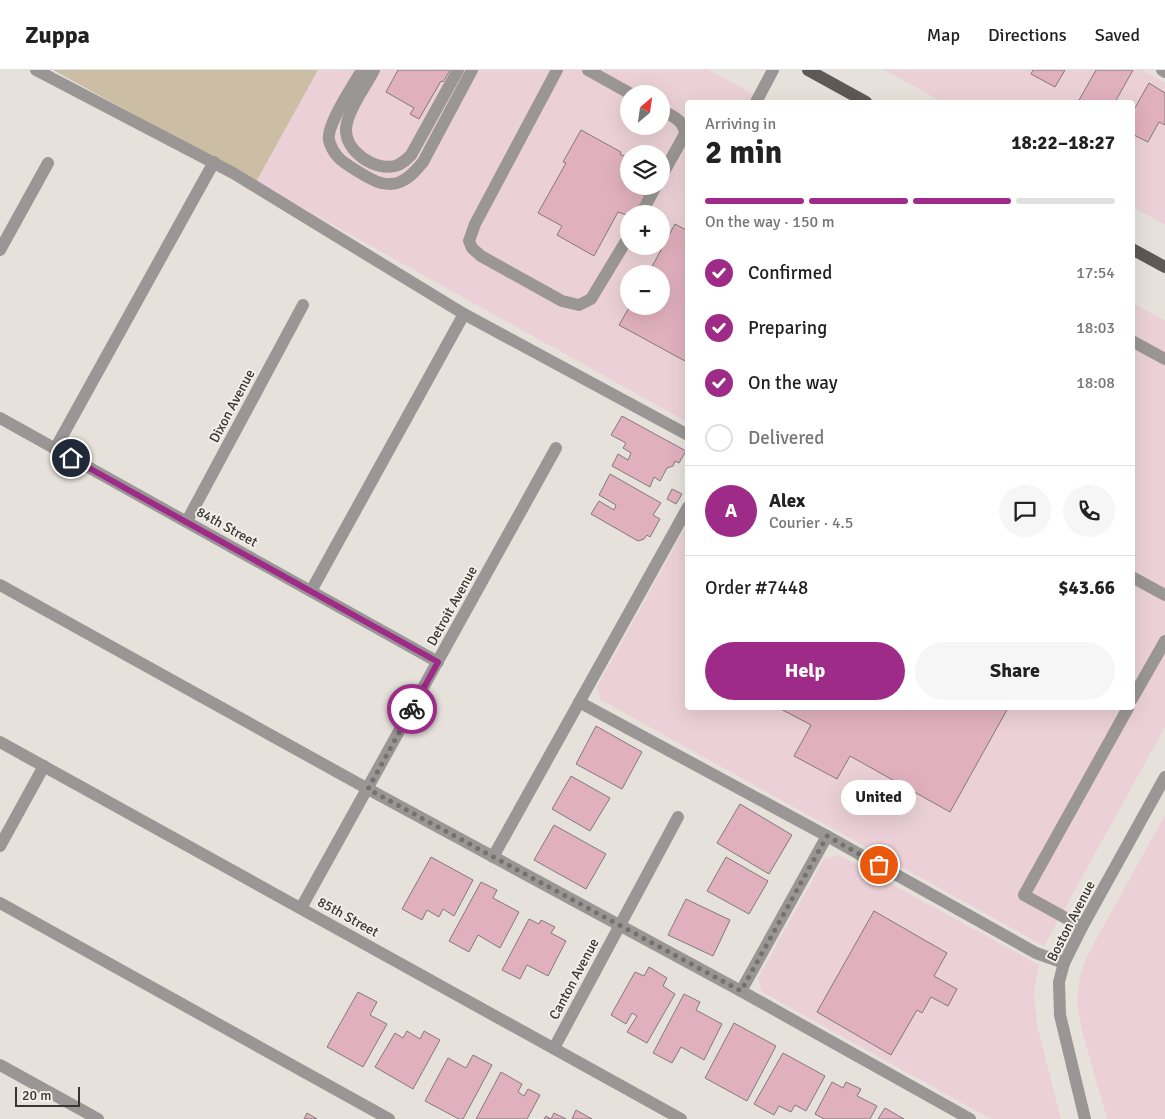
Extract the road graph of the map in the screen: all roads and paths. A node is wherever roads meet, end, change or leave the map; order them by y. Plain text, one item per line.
1 (36, 70) edge
2 (362, 70) edge
3 (374, 70) edge
4 (458, 70) edge
5 (472, 70) edge
6 (557, 70) edge
7 (588, 70) edge
8 (774, 70) edge
9 (808, 70) edge
10 (620, 88) edge
11 (757, 100) edge
12 (862, 100) edge
13 (670, 115) edge
14 (670, 160) edge
15 (214, 162) junction
16 (48, 163) dead end
17 (0, 250) edge
18 (620, 251) edge
19 (1135, 251) edge
20 (1165, 267) edge
21 (303, 305) dead end
22 (464, 314) junction
23 (1135, 343) edge
24 (1165, 359) edge
25 (0, 418) edge
26 (685, 433) edge
27 (556, 448) dead end
28 (55, 449) junction
29 (685, 512) edge
30 (186, 521) junction
31 (1135, 579) edge
32 (0, 585) edge
33 (311, 591) junction
34 (1165, 595) edge
35 (1165, 641) edge
36 (438, 662) junction
37 (1135, 695) edge
38 (579, 702) junction
39 (1127, 710) edge
40 (0, 742) edge
41 (44, 766) junction
42 (1165, 777) edge
43 (368, 789) junction
44 (678, 818) dead end
45 (827, 836) junction
46 (0, 846) edge
47 (493, 857) junction
48 (0, 903) edge
49 (301, 908) junction
50 (620, 925) junction
51 (1082, 927) junction
52 (1064, 963) junction
53 (741, 991) junction
54 (554, 1048) junction
55 (0, 1065) edge
56 (98, 1119) edge
57 (389, 1119) edge
58 (682, 1119) edge
59 (970, 1119) edge
60 (1085, 1119) edge

1 - 15 street
2 - 5 street
3 - 4 street
6 - 18 street
7 - 10 street
8 - 11 street
9 - 12 main road
13 - 14 street
15 - 22 street
15 - 28 street
16 - 17 street
19 - 20 main road
21 - 30 street, Dixon Avenue
22 - 26 street
22 - 33 street
23 - 24 street
25 - 28 street, 84th Street
27 - 36 street, Detroit Avenue
28 - 30 street, 84th Street
29 - 38 street
30 - 33 street, 84th Street
31 - 34 street
32 - 43 street
33 - 36 street, 84th Street
35 - 37 street
36 - 43 street, Detroit Avenue
38 - 45 street
38 - 47 street
39 - 51 street
40 - 41 street, 85th Street
41 - 46 street
41 - 49 street, 85th Street
42 - 51 street, Boston Avenue
43 - 47 street
43 - 49 street, Detroit Avenue
44 - 50 street, Canton Avenue
45 - 52 street
45 - 53 street
47 - 50 street
48 - 57 street
49 - 54 street, 85th Street
50 - 53 street
50 - 54 street, Canton Avenue
51 - 52 street, Boston Avenue
52 - 60 street, Boston Avenue
53 - 59 street
54 - 58 street, 85th Street
55 - 56 street

